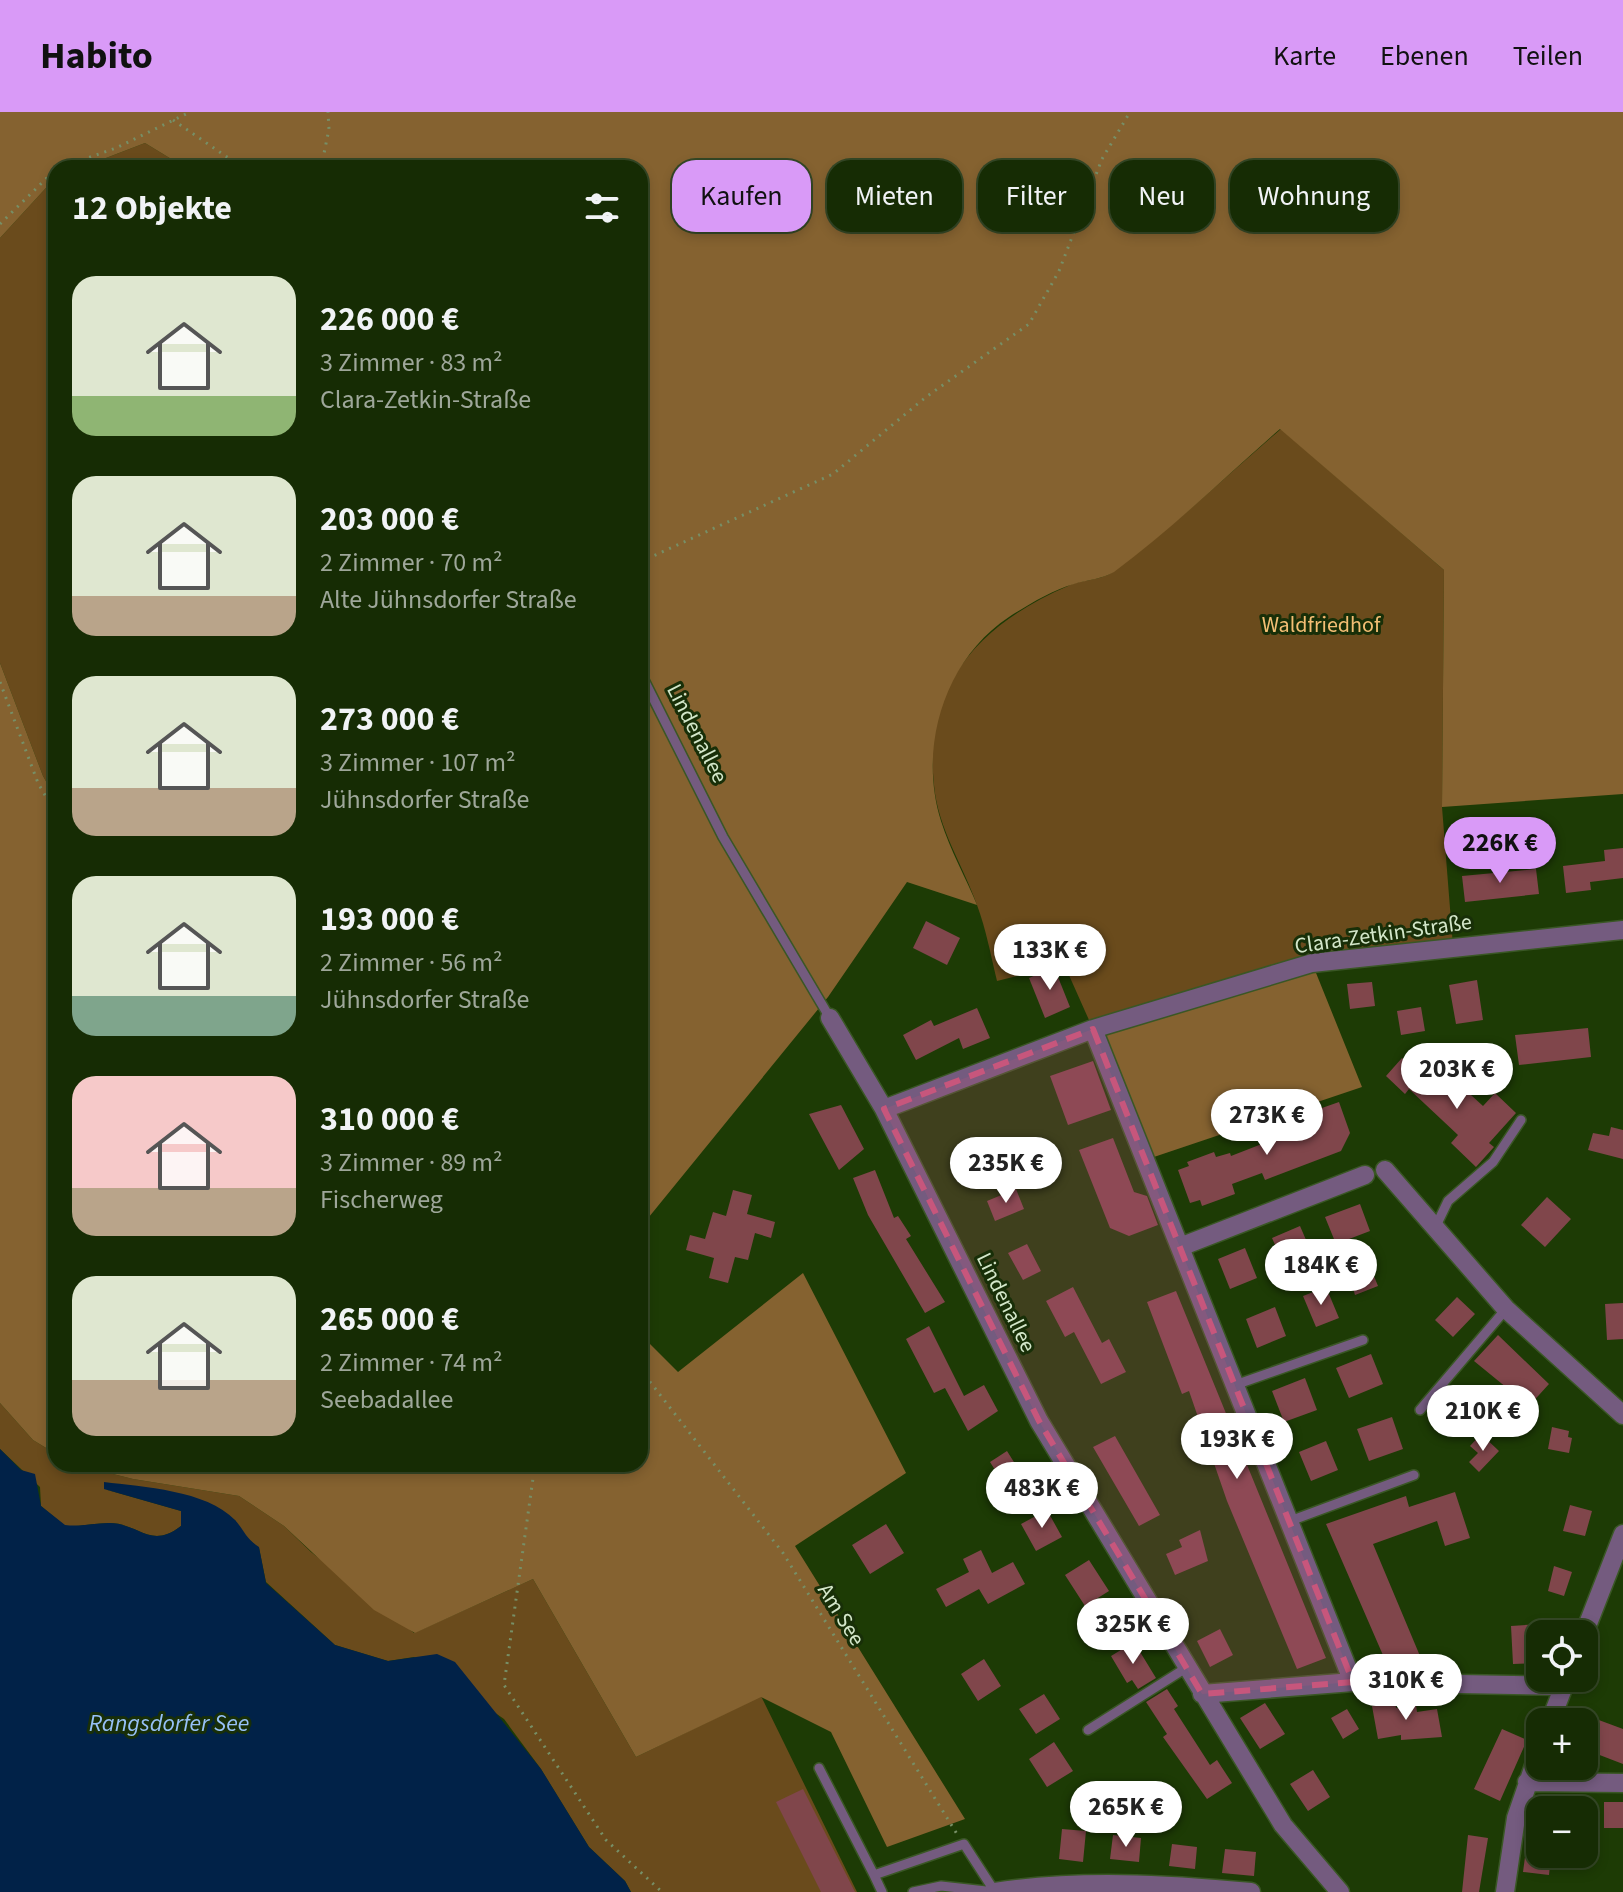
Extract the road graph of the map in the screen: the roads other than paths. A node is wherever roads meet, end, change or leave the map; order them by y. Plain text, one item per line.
1 (648, 688) edge
2 (1623, 930) edge
3 (830, 1018) joint
4 (1093, 1029) junction
5 (884, 1109) junction
6 (1521, 1120) dead end
7 (1385, 1170) dead end
8 (1365, 1175) dead end
9 (1435, 1228) junction
10 (1180, 1247) junction
11 (1506, 1309) junction
12 (1363, 1340) dead end
13 (1235, 1385) junction
14 (1420, 1410) dead end
15 (1623, 1415) edge
16 (1414, 1475) dead end
17 (1290, 1521) junction
18 (1623, 1534) edge
19 (1589, 1620) edge
20 (1186, 1668) junction
21 (1353, 1682) junction
22 (1526, 1682) edge
23 (1202, 1694) junction
24 (1088, 1730) dead end
25 (819, 1768) dead end
26 (1527, 1782) joint
27 (1623, 1783) edge
28 (874, 1875) junction
29 (882, 1892) edge
30 (913, 1892) edge
31 (995, 1892) edge
32 (1251, 1892) edge
33 (1340, 1892) edge
34 (1505, 1892) edge

1 - 3 lane, Lindenallee
2 - 4 street, Clara-Zetkin-Straße
3 - 5 street, Lindenallee
4 - 5 street, Clara-Zetkin-Straße
4 - 10 street
5 - 20 street, Lindenallee
6 - 9 lane
7 - 9 street
8 - 10 street
9 - 11 street
10 - 13 street
11 - 14 lane
11 - 15 street
12 - 13 lane
13 - 17 street
16 - 17 lane
17 - 21 street
18 - 19 street
20 - 23 street, Lindenallee
20 - 24 lane
21 - 22 street
21 - 23 street
23 - 33 street, Lindenallee
25 - 28 lane
26 - 27 street
26 - 34 street
28 - 29 lane
28 - 31 lane
30 - 31 lane
31 - 32 street

